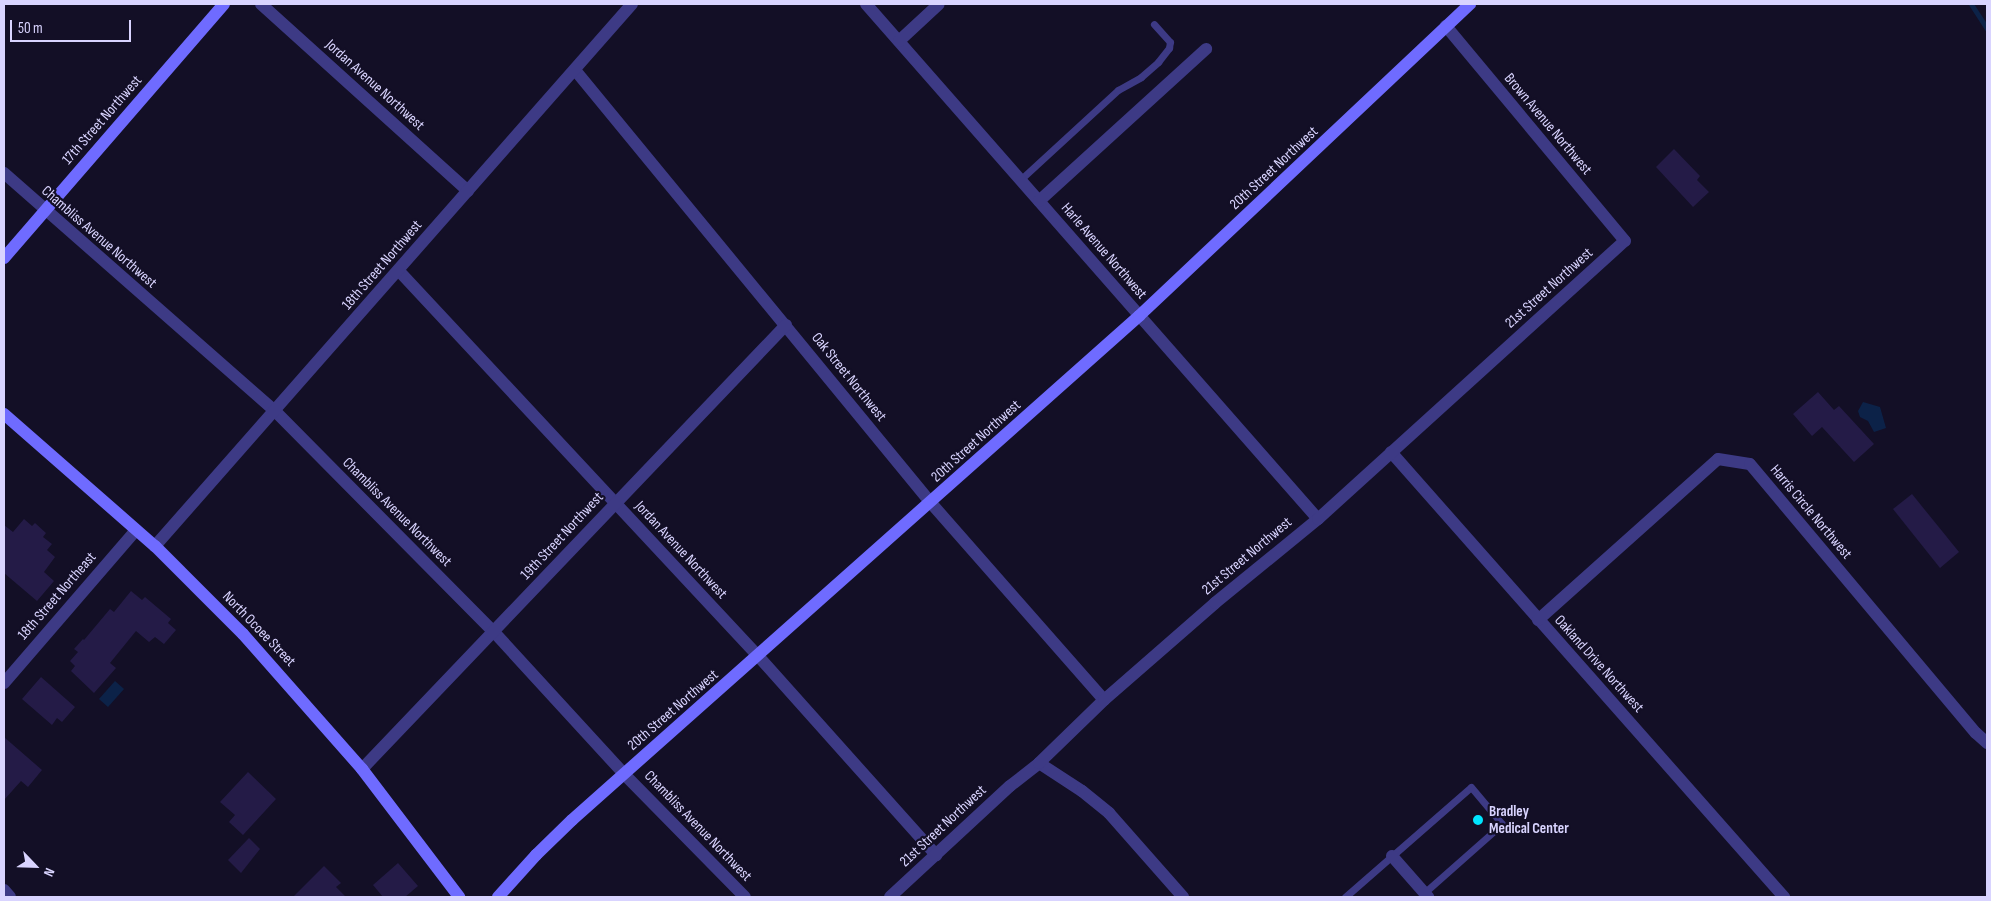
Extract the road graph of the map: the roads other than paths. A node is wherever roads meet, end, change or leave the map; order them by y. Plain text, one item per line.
1 (224, 4) edge
2 (261, 4) edge
3 (632, 4) edge
4 (866, 4) edge
5 (939, 4) edge
6 (1470, 4) edge
7 (1154, 24) dead end
8 (1446, 26) junction
9 (899, 41) junction
10 (1206, 49) dead end
11 (575, 70) junction
12 (4, 174) edge
13 (1020, 180) junction
14 (468, 191) junction
15 (1038, 201) junction
16 (44, 211) junction
17 (1625, 241) joint
18 (4, 258) edge
19 (398, 271) junction
20 (1139, 316) junction
21 (786, 325) junction
22 (274, 411) junction
23 (4, 414) edge
24 (1391, 452) junction
25 (615, 502) junction
26 (931, 503) junction
27 (1318, 519) junction
28 (136, 530) junction
29 (155, 546) junction
30 (1538, 620) junction
31 (494, 632) junction
32 (759, 656) junction
33 (4, 683) edge
34 (1104, 700) junction
35 (1987, 743) edge
36 (1039, 763) junction
37 (362, 769) junction
38 (625, 775) junction
39 (936, 855) junction
40 (1392, 856) junction
41 (4, 890) edge
42 (1426, 895) edge
43 (10, 897) edge
44 (460, 897) edge
45 (498, 897) edge
46 (745, 897) edge
47 (890, 897) edge
48 (1183, 897) edge
49 (1345, 897) edge
50 (1784, 897) edge

1 - 16 street, 17th Street Northwest
2 - 14 street, Jordan Avenue Northwest
3 - 11 street, 18th Street Northwest
4 - 9 street, Harle Avenue Northwest
5 - 9 street
6 - 8 street, 20th Street Northwest
7 - 13 lane
8 - 17 street, Brown Avenue Northwest
8 - 20 street, 20th Street Northwest
9 - 13 street, Harle Avenue Northwest
10 - 15 street
11 - 14 street, 18th Street Northwest
11 - 21 street, Oak Street Northwest
12 - 16 street, Chambliss Avenue Northwest
13 - 15 street, Harle Avenue Northwest
14 - 19 street, 18th Street Northwest
15 - 20 street, Harle Avenue Northwest
16 - 18 street, 17th Street Northwest
16 - 22 street, Chambliss Avenue Northwest
17 - 24 street, 21st Street Northwest
19 - 22 street, 18th Street Northwest
19 - 25 street, Jordan Avenue Northwest
20 - 26 street, 20th Street Northwest
20 - 27 street, Harle Avenue Northwest
21 - 25 street, 19th Street Northwest
21 - 26 street, Oak Street Northwest
22 - 29 street, 18th Street Northwest
22 - 31 street, Chambliss Avenue Northwest
23 - 28 street, North Ocoee Street
24 - 27 street, 21st Street Northwest
24 - 30 street, Oakland Drive Northwest
25 - 31 street, 19th Street Northwest
25 - 32 street, Jordan Avenue Northwest
26 - 32 street, 20th Street Northwest
26 - 34 street, Oak Street Northwest
27 - 34 street, 21st Street Northwest
28 - 29 street, North Ocoee Street
28 - 33 street, 18th Street Northeast
29 - 37 street, North Ocoee Street
30 - 35 street, Harris Circle Northwest
30 - 50 street, Oakland Drive Northwest
31 - 37 street, 19th Street Northwest
31 - 38 street, Chambliss Avenue Northwest
32 - 38 street, 20th Street Northwest
32 - 39 street, Jordan Avenue Northwest
34 - 36 street, 21st Street Northwest
36 - 39 street, 21st Street Northwest
36 - 48 street
37 - 44 street, North Ocoee Street
38 - 45 street, 20th Street Northwest
38 - 46 street, Chambliss Avenue Northwest
39 - 47 street, 21st Street Northwest
40 - 42 street
40 - 42 lane
40 - 49 lane
41 - 43 street

